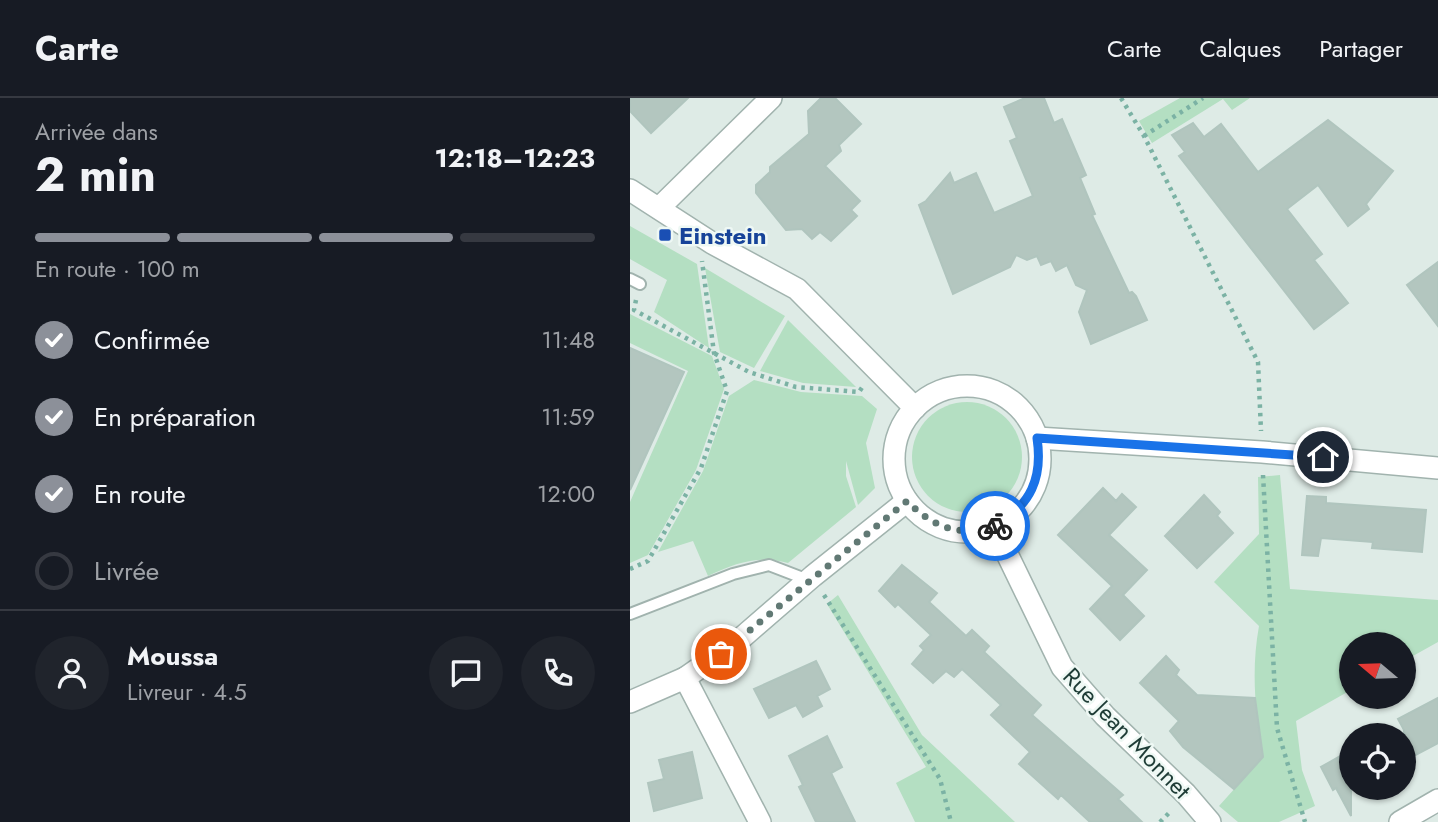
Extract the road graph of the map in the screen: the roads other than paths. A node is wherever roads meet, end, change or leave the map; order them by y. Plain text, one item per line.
1 (771, 98) edge
2 (630, 190) edge
3 (659, 208) junction
4 (915, 408) junction
5 (1037, 438) junction
6 (1438, 468) edge
7 (907, 501) junction
8 (994, 527) junction
9 (810, 578) junction
10 (630, 614) edge
11 (685, 678) junction
12 (630, 702) edge
13 (1438, 800) edge
14 (760, 822) edge
15 (1210, 822) edge
16 (1400, 822) edge

1 - 3 street
2 - 3 street
3 - 4 street
4 - 5 street
4 - 7 street
5 - 6 street
5 - 8 street
7 - 8 street
7 - 9 street
8 - 15 street, Rue Jean Monnet
9 - 10 lane
9 - 11 street
11 - 12 street
11 - 14 street
13 - 16 street

